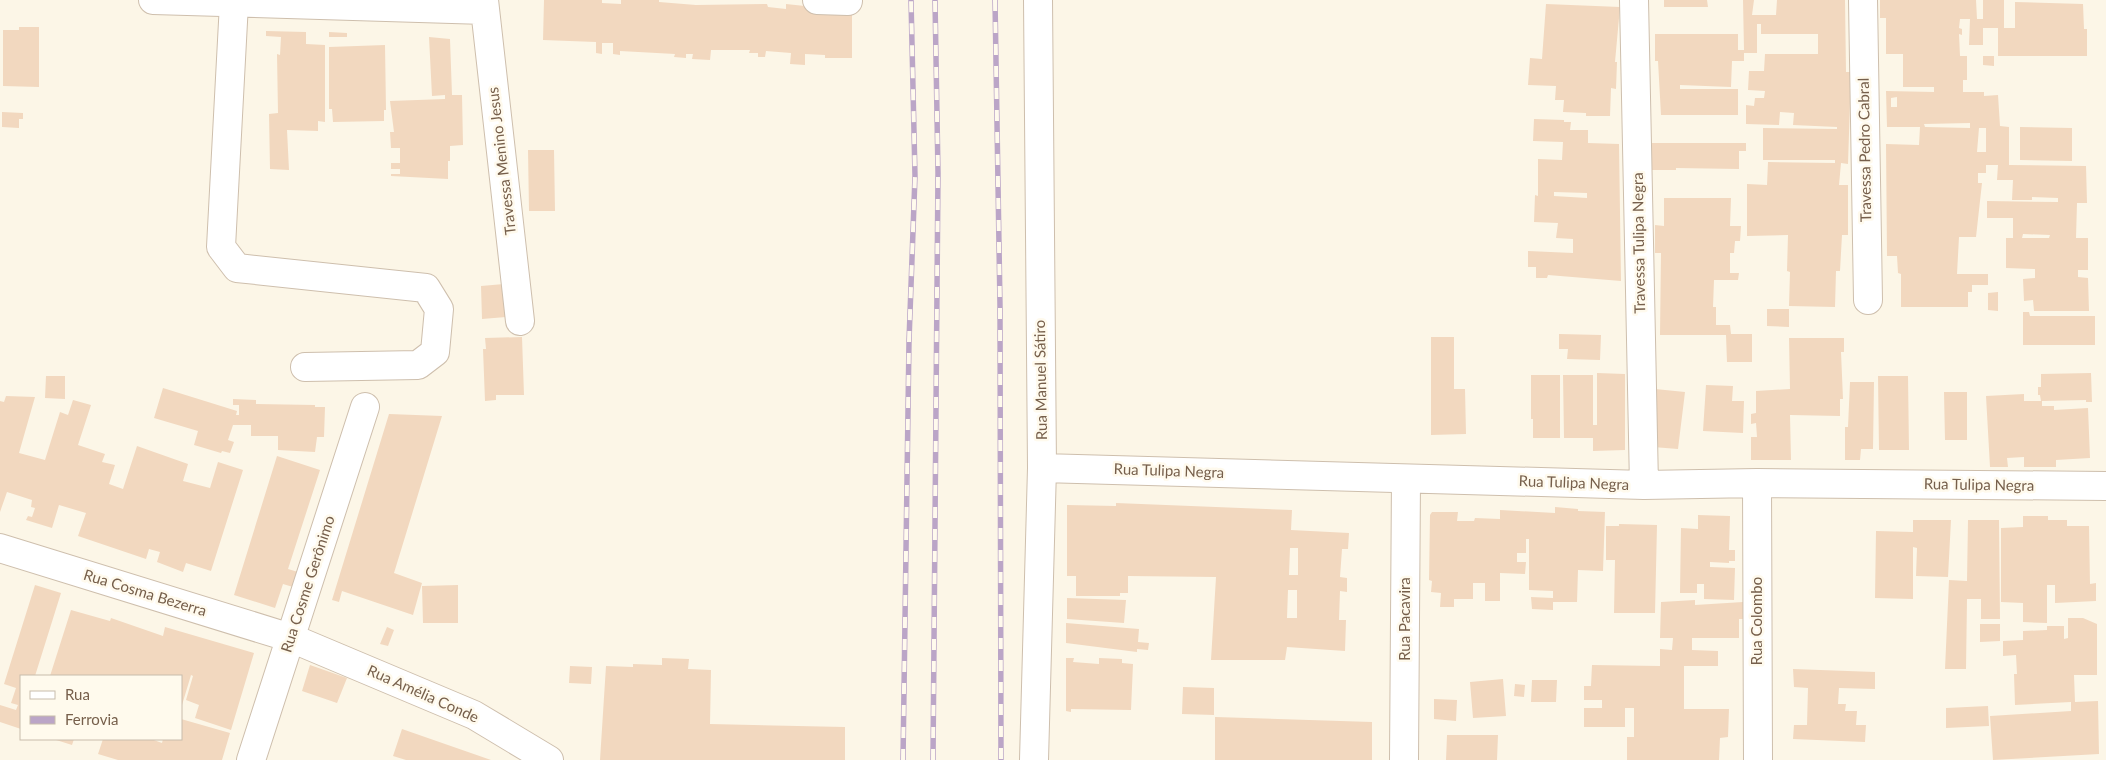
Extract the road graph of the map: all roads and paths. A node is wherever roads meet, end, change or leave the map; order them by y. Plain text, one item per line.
1 (153, 0) edge
2 (817, 0) edge
3 (1038, 0) edge
4 (1634, 0) edge
5 (1863, 0) edge
6 (848, 1) dead end
7 (234, 4) junction
8 (485, 5) edge
9 (1868, 300) dead end
10 (520, 321) dead end
11 (305, 367) dead end
12 (365, 407) dead end
13 (1042, 468) junction
14 (1406, 479) junction
15 (1757, 483) junction
16 (1644, 485) junction
17 (2106, 486) edge
18 (0, 548) edge
19 (291, 638) junction
20 (251, 760) edge
21 (549, 760) edge
22 (1034, 760) edge
23 (1404, 760) edge
24 (1758, 760) edge

1 - 7 street
2 - 6 street
3 - 13 street, Rua Manuel Sátiro
4 - 16 street, Travessa Tulipa Negra
5 - 9 street, Travessa Pedro Cabral
7 - 8 street
7 - 11 street
8 - 10 street, Travessa Menino Jesus
12 - 19 street, Rua Cosme Gerônimo
13 - 14 street, Rua Tulipa Negra
13 - 22 street, Rua Manuel Sátiro
14 - 16 street, Rua Tulipa Negra
14 - 23 street, Rua Pacavira
15 - 16 street, Rua Tulipa Negra
15 - 17 street, Rua Tulipa Negra
15 - 24 street, Rua Colombo
18 - 19 street, Rua Cosma Bezerra
19 - 20 street, Rua Cosme Gerônimo
19 - 21 street, Rua Amélia Conde

